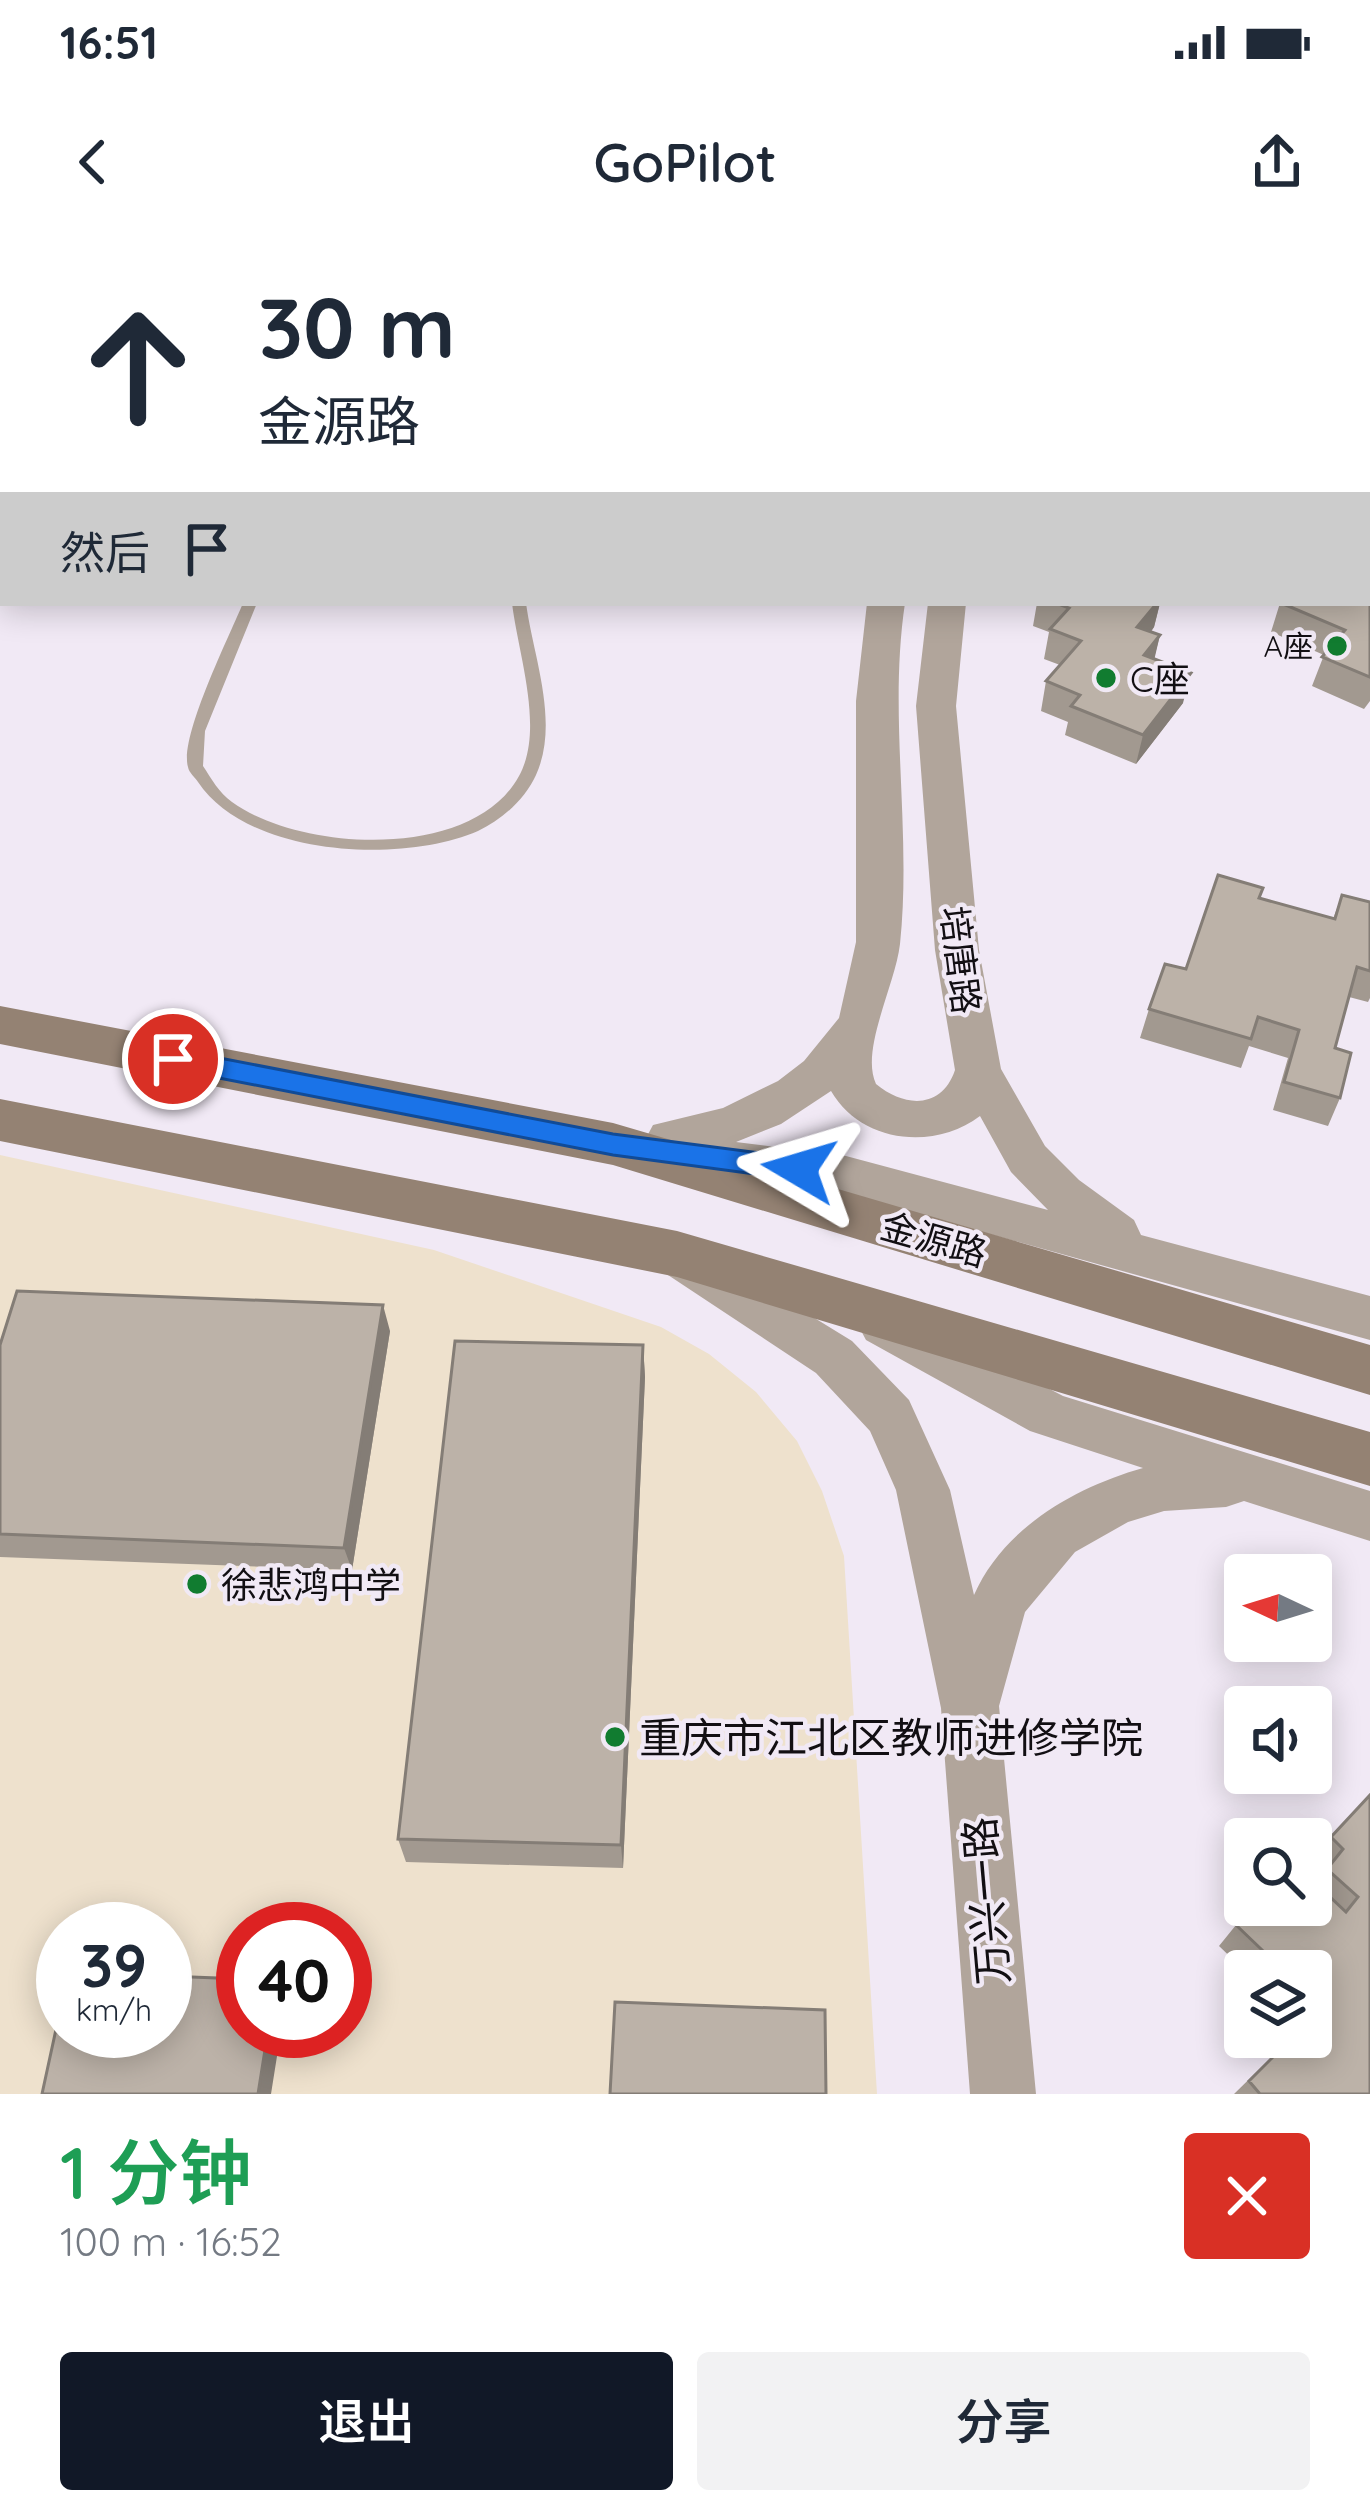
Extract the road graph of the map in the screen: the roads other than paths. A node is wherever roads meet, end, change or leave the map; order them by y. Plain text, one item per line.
1 (249, 606) edge
2 (519, 606) edge
3 (886, 606) edge
4 (947, 606) edge
5 (0, 1025) edge
6 (846, 1045) junction
7 (978, 1070) junction
8 (0, 1120) edge
9 (613, 1144) junction
10 (1140, 1251) junction
11 (677, 1254) junction
12 (843, 1303) junction
13 (1370, 1318) edge
14 (1370, 1370) edge
15 (1370, 1459) edge
16 (1259, 1481) junction
17 (1370, 1516) edge
18 (970, 1708) junction
19 (1003, 2094) edge

1 - 2 lane
3 - 6 street
4 - 7 street, 培唐路
5 - 9 main road, 金源路
6 - 7 street
6 - 9 street
7 - 10 street, 培唐路
8 - 11 main road
9 - 10 street
9 - 14 main road, 金源路
10 - 13 street
11 - 12 main road
11 - 18 street
12 - 15 main road
12 - 16 street
16 - 17 street
16 - 18 street
18 - 19 street, 万兴一路

